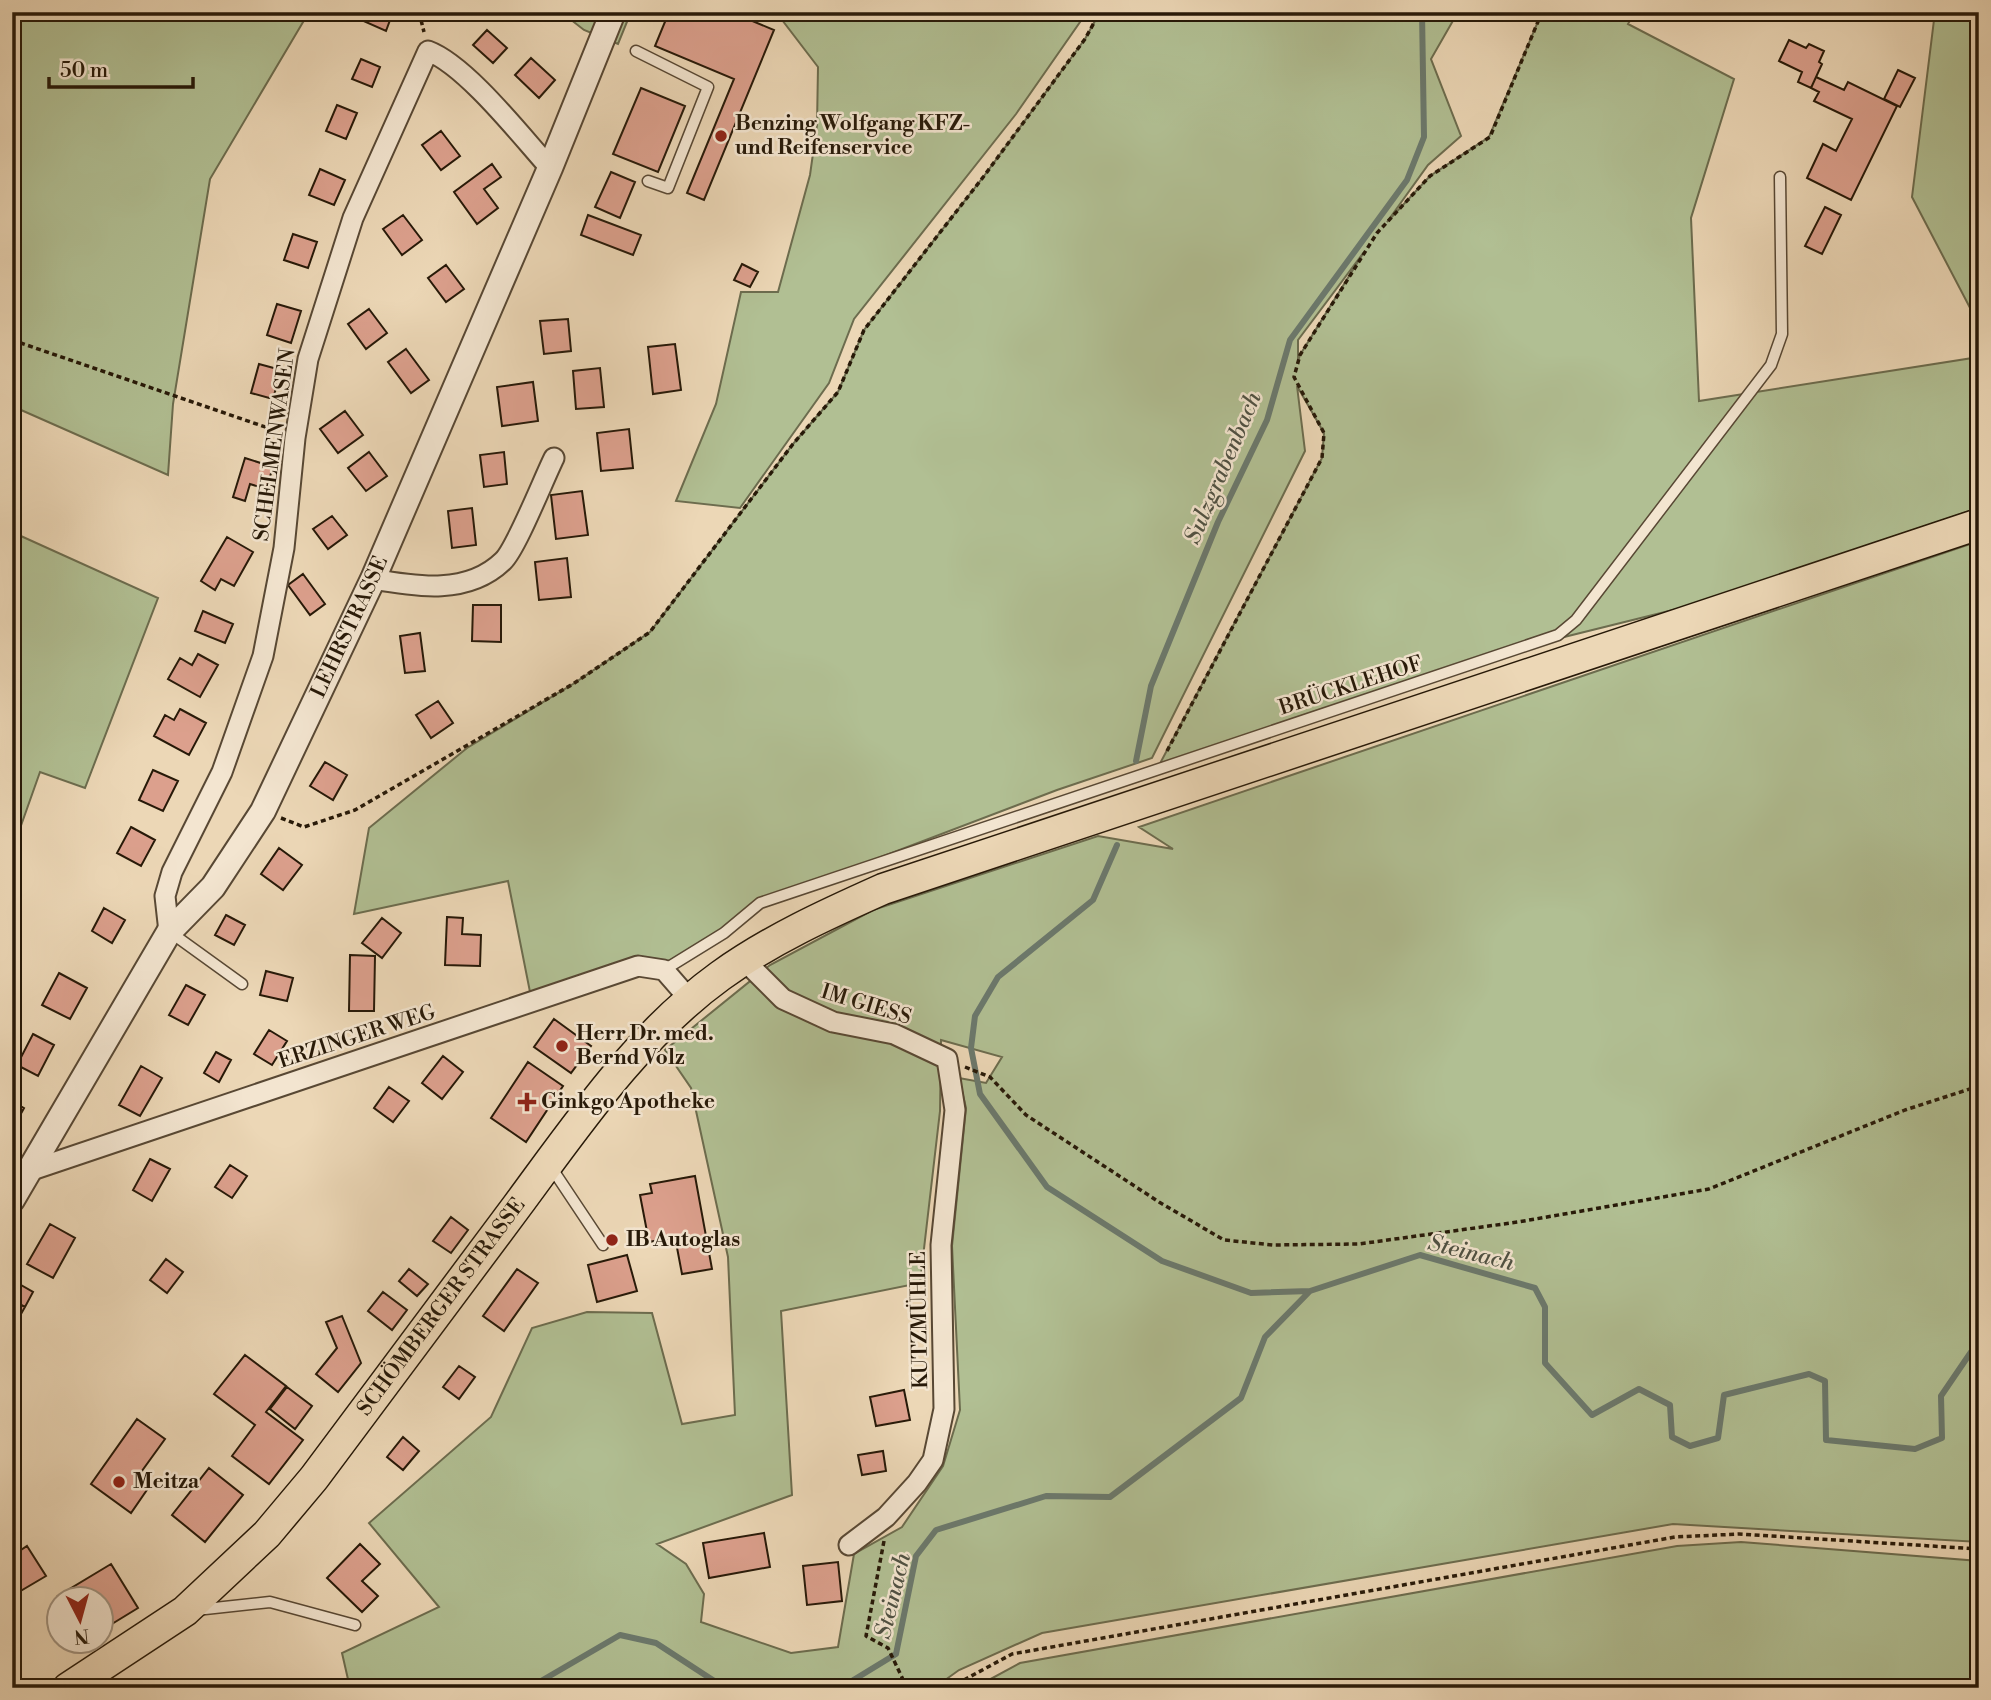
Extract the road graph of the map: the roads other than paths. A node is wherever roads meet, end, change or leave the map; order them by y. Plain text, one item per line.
1 (612, 12) edge
2 (636, 51) dead end
3 (550, 168) junction
4 (1780, 177) dead end
5 (648, 181) dead end
6 (554, 458) dead end
7 (1979, 524) edge
8 (373, 579) junction
9 (169, 932) junction
10 (744, 960) junction
11 (664, 970) junction
12 (242, 984) dead end
13 (691, 1001) junction
14 (947, 1059) joint
15 (549, 1164) junction
16 (26, 1172) junction
17 (12, 1200) edge
18 (603, 1245) dead end
19 (849, 1545) dead end
20 (186, 1611) junction
21 (355, 1625) dead end
22 (68, 1688) edge

1 - 3 street, LEHRSTRASSE
2 - 5 lane
3 - 8 street, LEHRSTRASSE
3 - 9 street, SCHELMENWASEN
4 - 11 lane, BRÜCKLEHOF
6 - 8 street
7 - 10 main road, SCHÖMBERGER STRASSE
8 - 9 street, LEHRSTRASSE
9 - 12 lane
9 - 16 street, LEHRSTRASSE
10 - 13 main road, SCHÖMBERGER STRASSE
10 - 14 street, IM GIESS
11 - 13 street
11 - 16 street, ERZINGER WEG
13 - 15 main road, SCHÖMBERGER STRASSE
14 - 19 street, KUTZMÜHLE
15 - 18 lane
15 - 20 main road, SCHÖMBERGER STRASSE
16 - 17 street, LEHRSTRASSE
20 - 21 lane
20 - 22 main road, SCHÖMBERGER STRASSE

